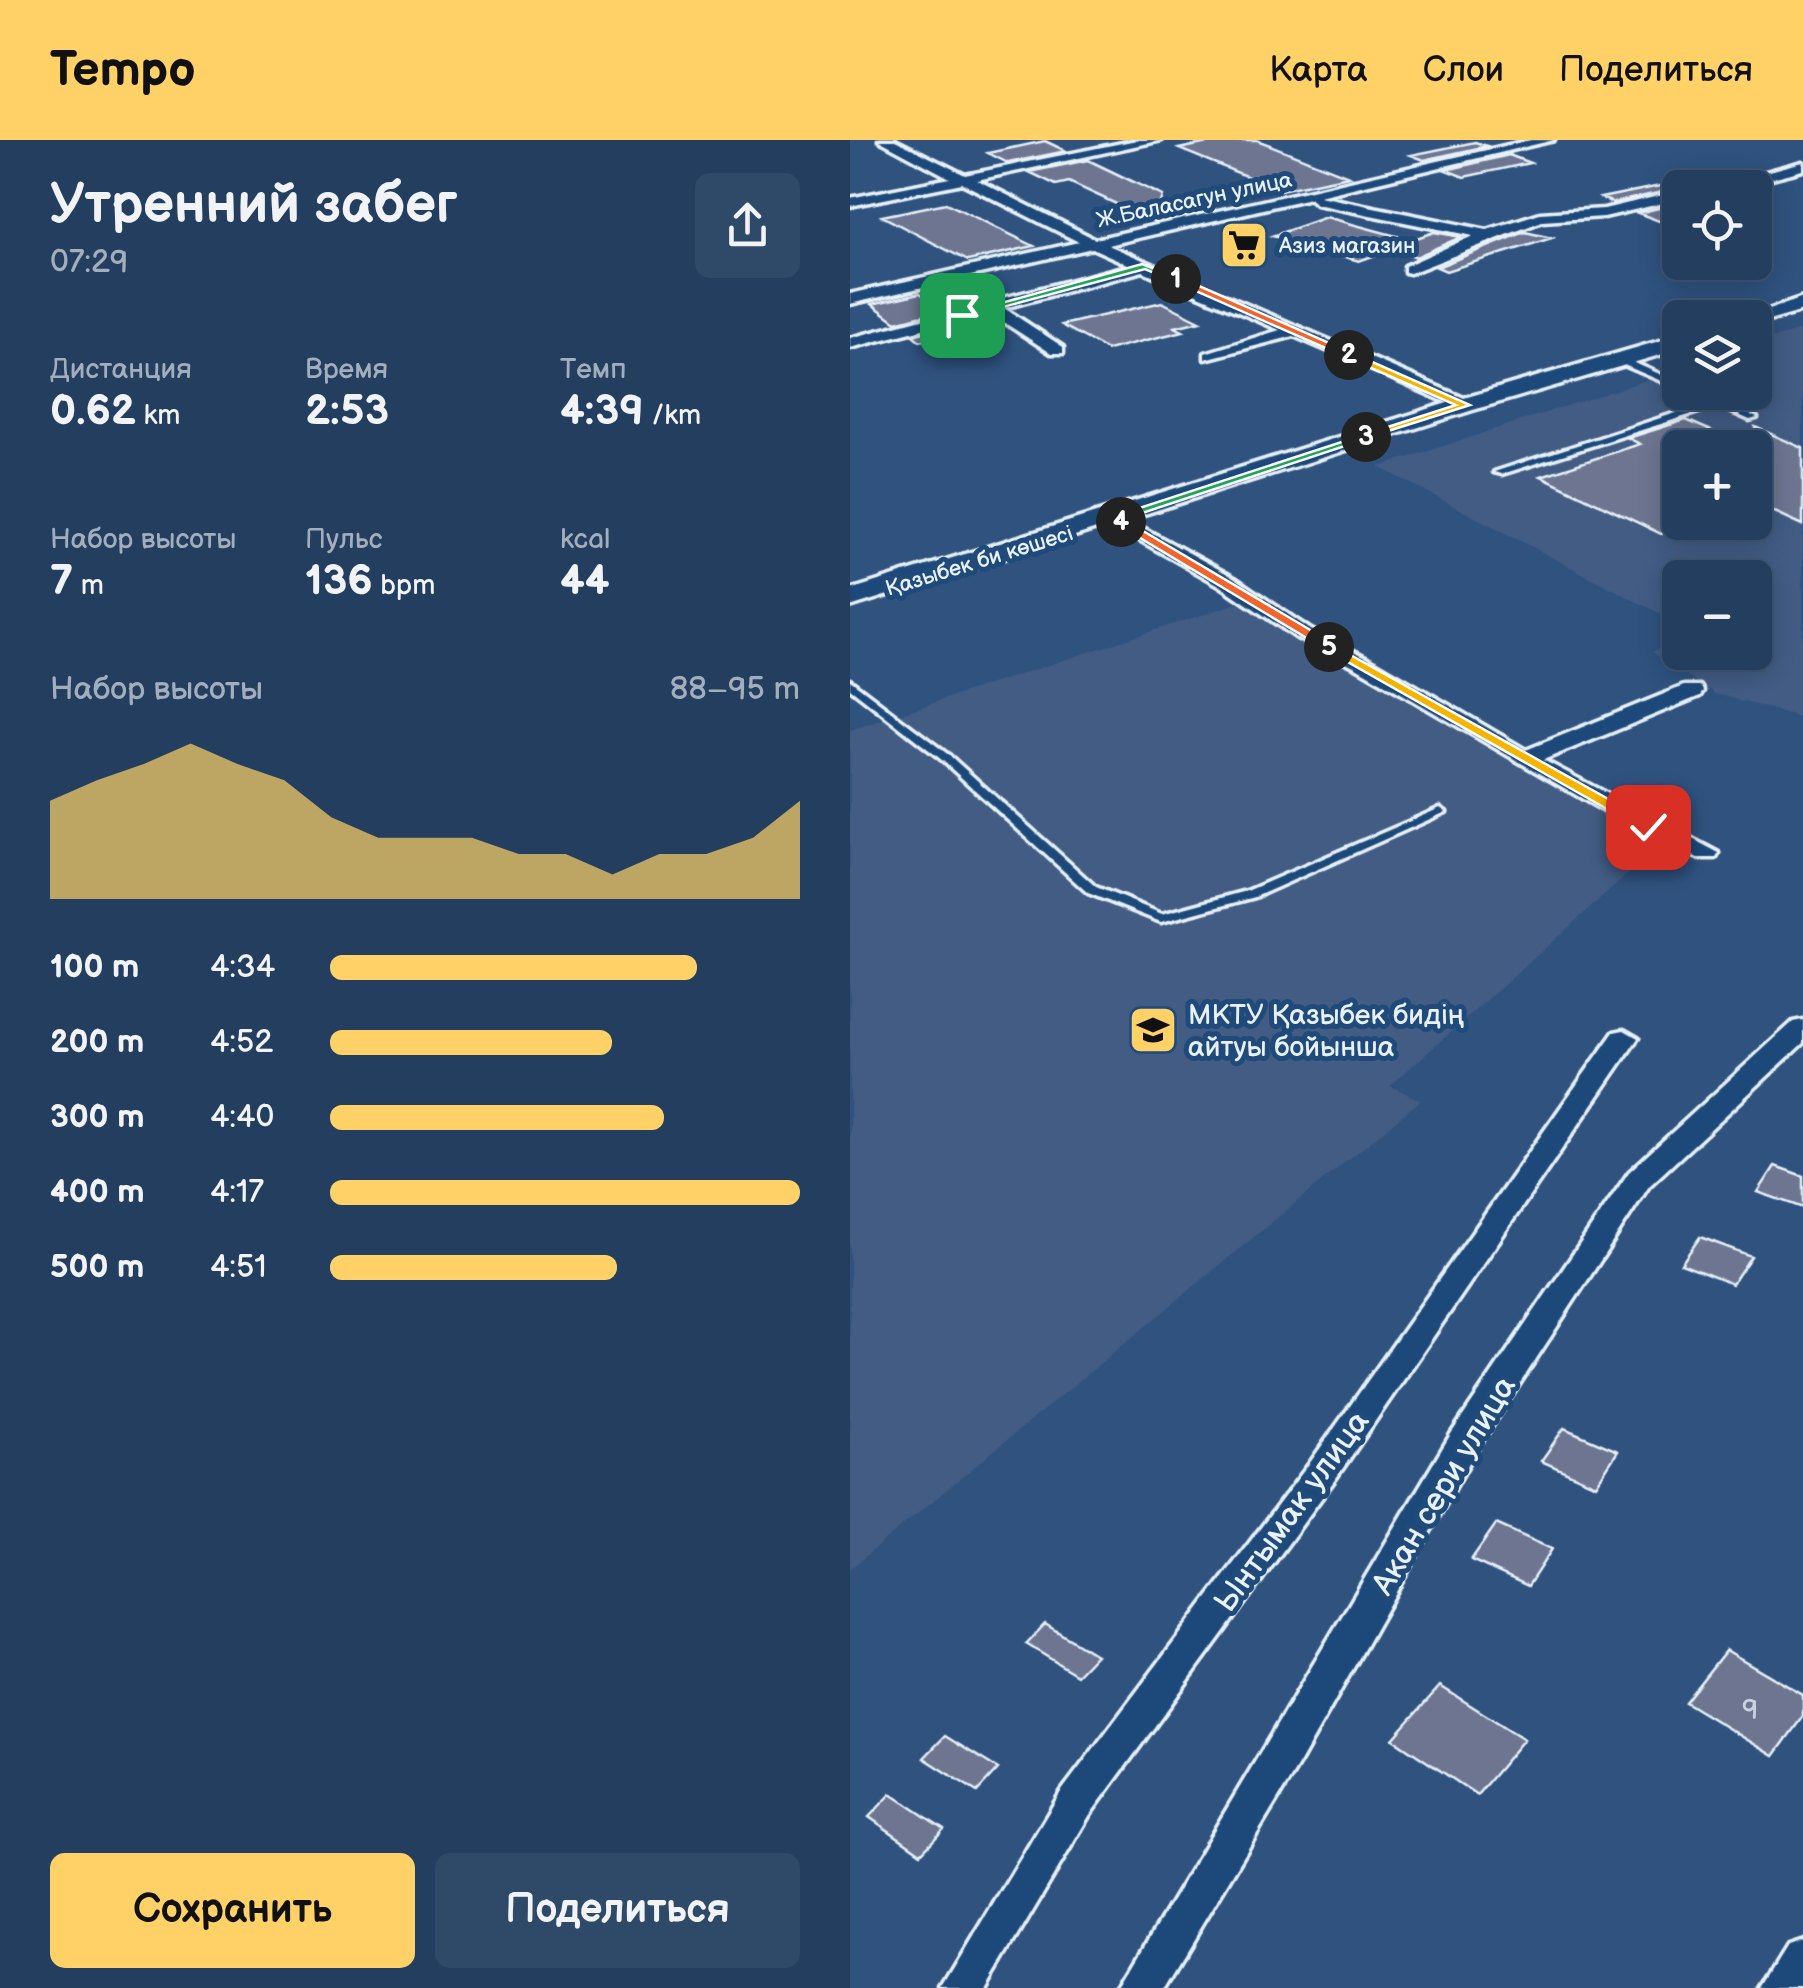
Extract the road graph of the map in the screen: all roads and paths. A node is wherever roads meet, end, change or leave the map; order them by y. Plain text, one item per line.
1 (885, 140) edge
2 (1156, 140) edge
3 (1548, 140) edge
4 (1803, 166) edge
5 (1772, 174) edge
6 (964, 179) junction
7 (1304, 198) junction
8 (1662, 200) edge
9 (850, 202) edge
10 (1488, 235) junction
11 (1094, 244) junction
12 (1146, 266) junction
13 (1410, 269) dead end
14 (850, 299) edge
15 (1803, 304) edge
16 (992, 306) junction
17 (1772, 314) edge
18 (1295, 331) junction
19 (850, 344) edge
20 (1662, 347) edge
21 (1056, 350) dead end
22 (1212, 356) dead end
23 (1620, 360) junction
24 (1662, 378) edge
25 (1465, 405) junction
26 (1692, 410) edge
27 (1736, 410) edge
28 (1754, 418) dead end
29 (1499, 472) dead end
30 (1114, 518) junction
31 (850, 599) edge
32 (850, 683) edge
33 (1692, 691) dead end
34 (1526, 759) junction
35 (1440, 812) dead end
36 (1706, 853) dead end
37 (1803, 1028) edge
38 (1624, 1038) dead end
39 (1803, 1960) edge
40 (964, 1988) edge
41 (1141, 1988) edge
42 (1784, 1988) edge

1 - 6 street
2 - 6 street
3 - 7 street, Ж.Баласагун улица
4 - 5 street
6 - 9 street
6 - 11 street
7 - 10 street
7 - 11 street, Ж.Баласагун улица
8 - 10 street
10 - 13 street
11 - 12 street
11 - 14 street, Ж.Баласагун улица
12 - 16 street
12 - 18 street
15 - 17 main road
16 - 19 street
16 - 21 street
18 - 22 street
18 - 25 street
20 - 23 main road, Қазыбек би көшесі
23 - 24 lane
23 - 25 main road, Қазыбек би көшесі
25 - 30 main road, Қазыбек би көшесі
26 - 29 lane
27 - 28 lane
30 - 31 main road, Қазыбек би көшесі
30 - 34 street
32 - 35 lane
33 - 34 street
34 - 36 street
37 - 41 street, Акан сери улица
38 - 40 street, Ынтымак улица
39 - 42 street

